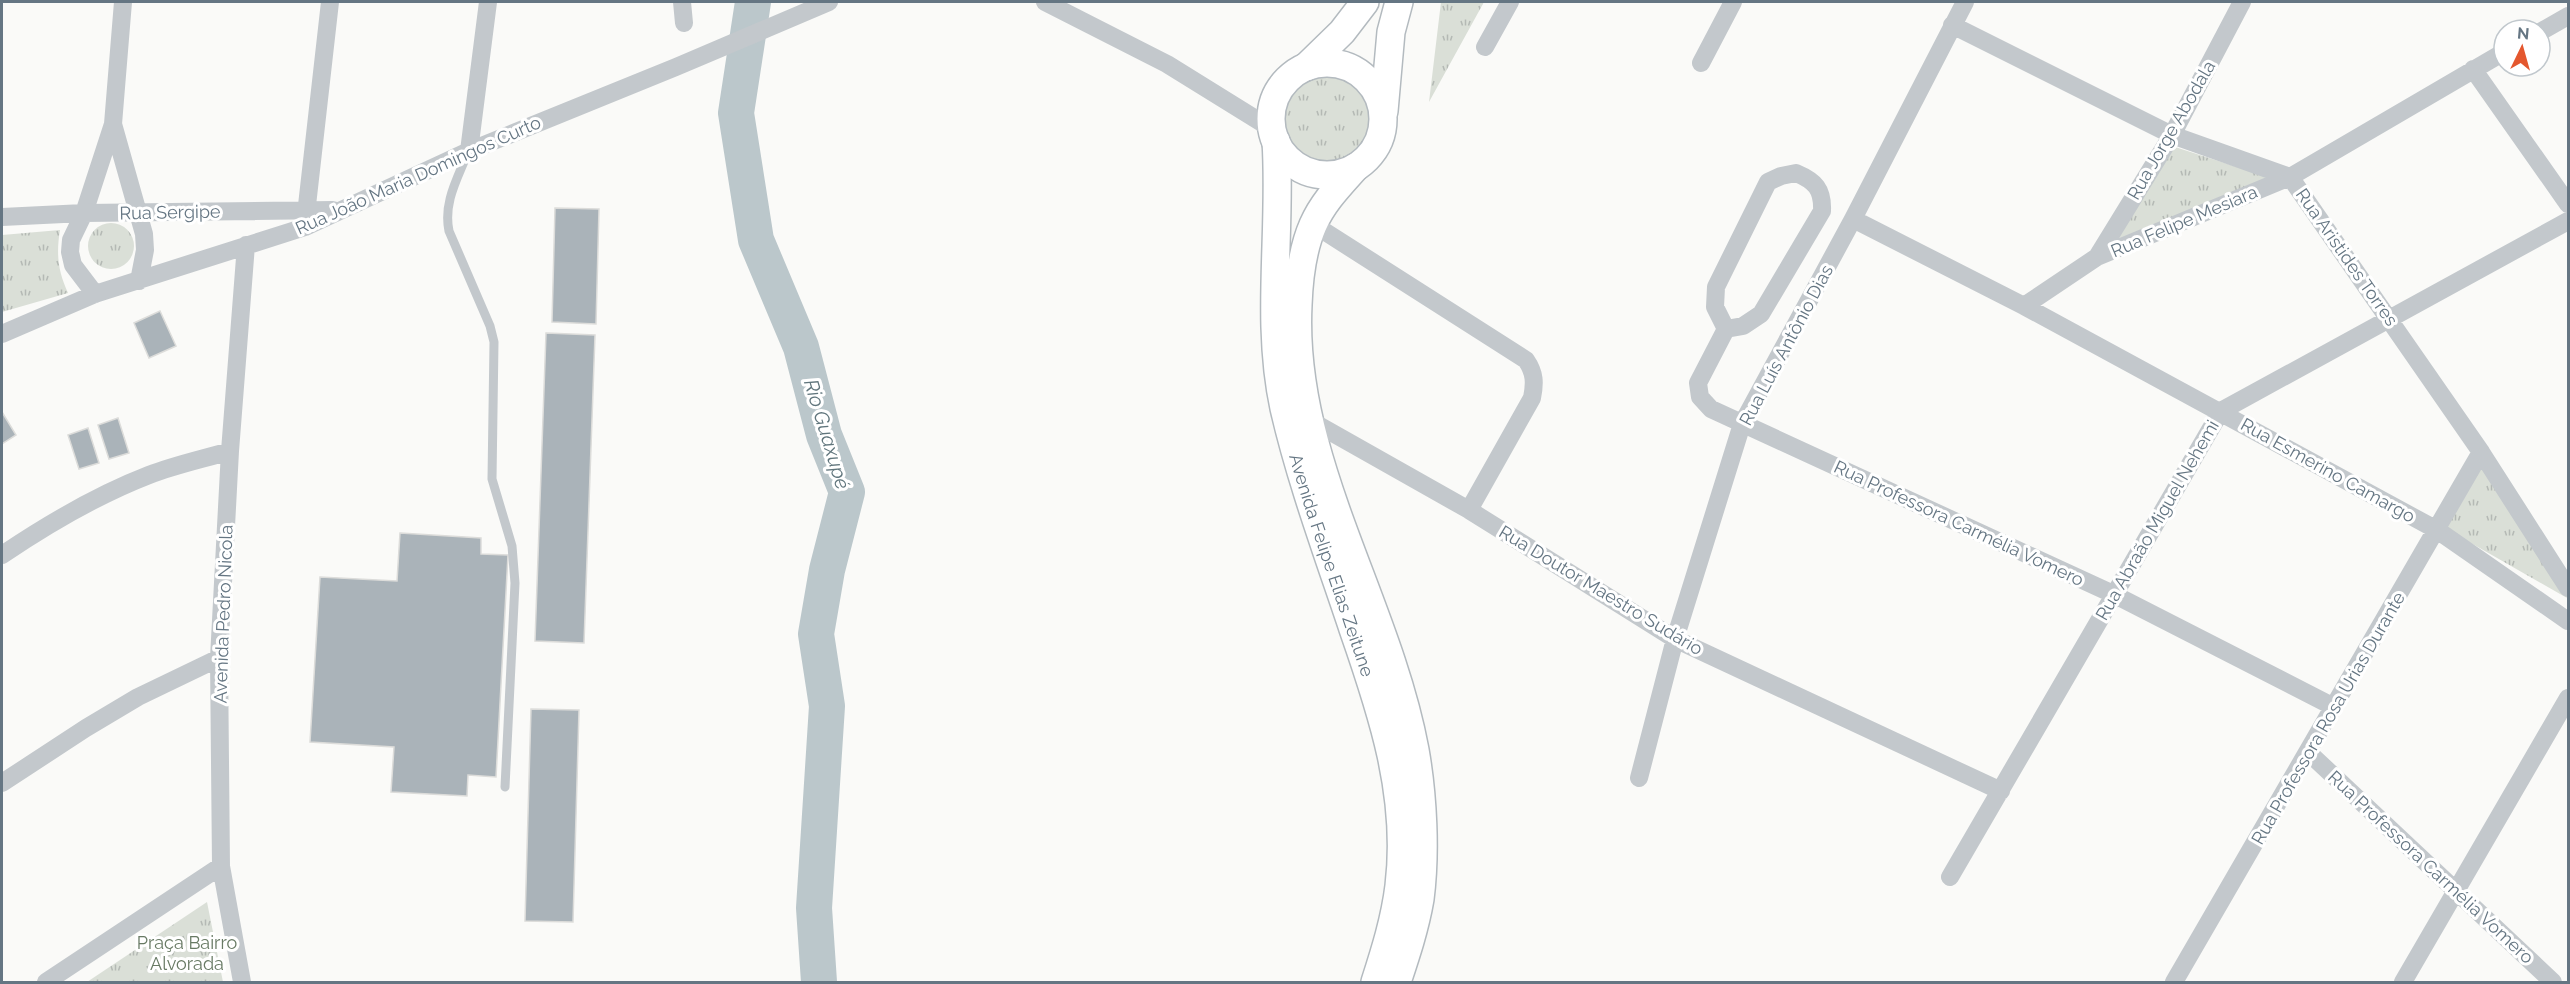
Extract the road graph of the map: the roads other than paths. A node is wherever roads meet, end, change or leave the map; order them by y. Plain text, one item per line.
1 (123, 2) edge
2 (330, 2) edge
3 (488, 2) edge
4 (682, 2) edge
5 (829, 2) edge
6 (1045, 2) edge
7 (1365, 2) edge
8 (1399, 2) edge
9 (1509, 2) edge
10 (1733, 2) edge
11 (1965, 2) edge
12 (2242, 2) edge
13 (2568, 16) edge
14 (684, 23) dead end
15 (1952, 25) junction
16 (2552, 25) edge
17 (1485, 47) dead end
18 (2492, 59) edge
19 (1701, 63) dead end
20 (1306, 67) junction
21 (2474, 69) junction
22 (1384, 115) junction
23 (113, 124) junction
24 (1274, 135) junction
25 (2172, 135) junction
26 (469, 151) junction
27 (1356, 167) junction
28 (2290, 177) junction
29 (2568, 204) edge
30 (139, 212) junction
31 (84, 213) junction
32 (2, 217) edge
33 (305, 219) junction
34 (1853, 219) junction
35 (2568, 220) edge
36 (1313, 224) junction
37 (246, 245) junction
38 (2097, 257) junction
39 (139, 281) junction
40 (95, 294) junction
41 (2024, 306) junction
42 (2390, 318) junction
43 (1726, 329) junction
44 (2, 334) edge
45 (2221, 411) junction
46 (1296, 414) junction
47 (1742, 424) junction
48 (230, 451) junction
49 (2481, 452) junction
50 (1469, 510) junction
51 (2437, 530) junction
52 (2, 555) edge
53 (2568, 588) edge
54 (2113, 594) junction
55 (2568, 621) edge
56 (1675, 639) junction
57 (219, 658) junction
58 (2568, 698) edge
59 (2334, 707) junction
60 (2308, 752) junction
61 (1639, 778) dead end
62 (2, 783) edge
63 (505, 787) dead end
64 (2001, 791) junction
65 (221, 866) junction
66 (1950, 878) dead end
67 (2457, 891) junction
68 (46, 982) edge
69 (242, 982) edge
70 (1375, 982) edge
71 (1397, 982) edge
72 (2174, 982) edge
73 (2403, 982) edge
74 (2553, 982) edge

1 - 23 street
2 - 33 street
3 - 26 street
4 - 14 street
5 - 26 street, Rua João Maria Domingos Curto
6 - 24 street
7 - 20 main road
8 - 22 main road
9 - 17 street
10 - 19 street
11 - 15 street, Rua Luís Antônio Dias
12 - 25 street, Rua Jorge Abodala
13 - 16 street
15 - 25 street, Rua Aristides Torres
15 - 34 street, Rua Luís Antônio Dias
18 - 21 street, Rua Felipe Mesiara
20 - 22 main road
20 - 24 main road
21 - 28 street, Rua Felipe Mesiara
21 - 29 street
22 - 27 main road
23 - 30 street
23 - 31 street
24 - 27 main road
24 - 46 main road, Avenida Felipe Elias Zeitune
25 - 28 street, Rua Aristides Torres
25 - 38 street, Rua Jorge Abodala
26 - 33 street, Rua João Maria Domingos Curto
26 - 63 lane
27 - 36 main road, Avenida Felipe Elias Zeitune
28 - 38 street, Rua Felipe Mesiara
28 - 42 street, Rua Aristides Torres
30 - 31 street, Rua Sergipe
30 - 33 street, Rua Sergipe
30 - 39 street
31 - 32 street, Rua Sergipe
31 - 40 street
33 - 37 street, Rua João Maria Domingos Curto
34 - 41 street, Rua Esmerino Camargo
34 - 47 street, Rua Luís Antônio Dias
35 - 42 street, Rua Abraão Miguel Nehemi
36 - 46 main road, Avenida Felipe Elias Zeitune
36 - 50 street
37 - 39 street, Rua João Maria Domingos Curto
37 - 48 street, Avenida Pedro Nicola
38 - 41 street, Rua Felipe Mesiara
39 - 40 street, Rua João Maria Domingos Curto
40 - 44 street, Rua João Maria Domingos Curto
41 - 45 street, Rua Esmerino Camargo
42 - 45 street, Rua Abraão Miguel Nehemi
42 - 49 street, Rua Aristides Torres
43 - 43 street
43 - 47 street, Rua Professora Carmélia Vomero
45 - 51 street, Rua Esmerino Camargo
45 - 54 street, Rua Abraão Miguel Nehemi
46 - 50 street, Rua Doutor Maestro Sudário
46 - 70 main road, Avenida Felipe Elias Zeitune
46 - 71 main road, Avenida Felipe Elias Zeitune
47 - 54 street, Rua Professora Carmélia Vomero
47 - 56 street, Rua Luís Antônio Dias
48 - 52 street
48 - 57 street, Avenida Pedro Nicola
49 - 51 street, Rua Professora Rosa Urias Durante
49 - 53 street, Rua Aristides Torres
50 - 56 street, Rua Doutor Maestro Sudário
51 - 55 street, Rua Esmerino Camargo
51 - 59 street, Rua Professora Rosa Urias Durante
54 - 59 street, Rua Professora Carmélia Vomero
54 - 64 street, Rua Abraão Miguel Nehemi
56 - 61 street, Rua Luís Antônio Dias
56 - 64 street, Rua Doutor Maestro Sudário
57 - 62 street
57 - 65 street, Avenida Pedro Nicola
58 - 67 street
59 - 60 street, Rua Professora Rosa Urias Durante
60 - 67 street, Rua Professora Carmélia Vomero
60 - 72 street, Rua Professora Rosa Urias Durante
64 - 66 street, Rua Abraão Miguel Nehemi
65 - 68 street
65 - 69 street, Avenida Pedro Nicola
67 - 73 street
67 - 74 street, Rua Professora Carmélia Vomero

